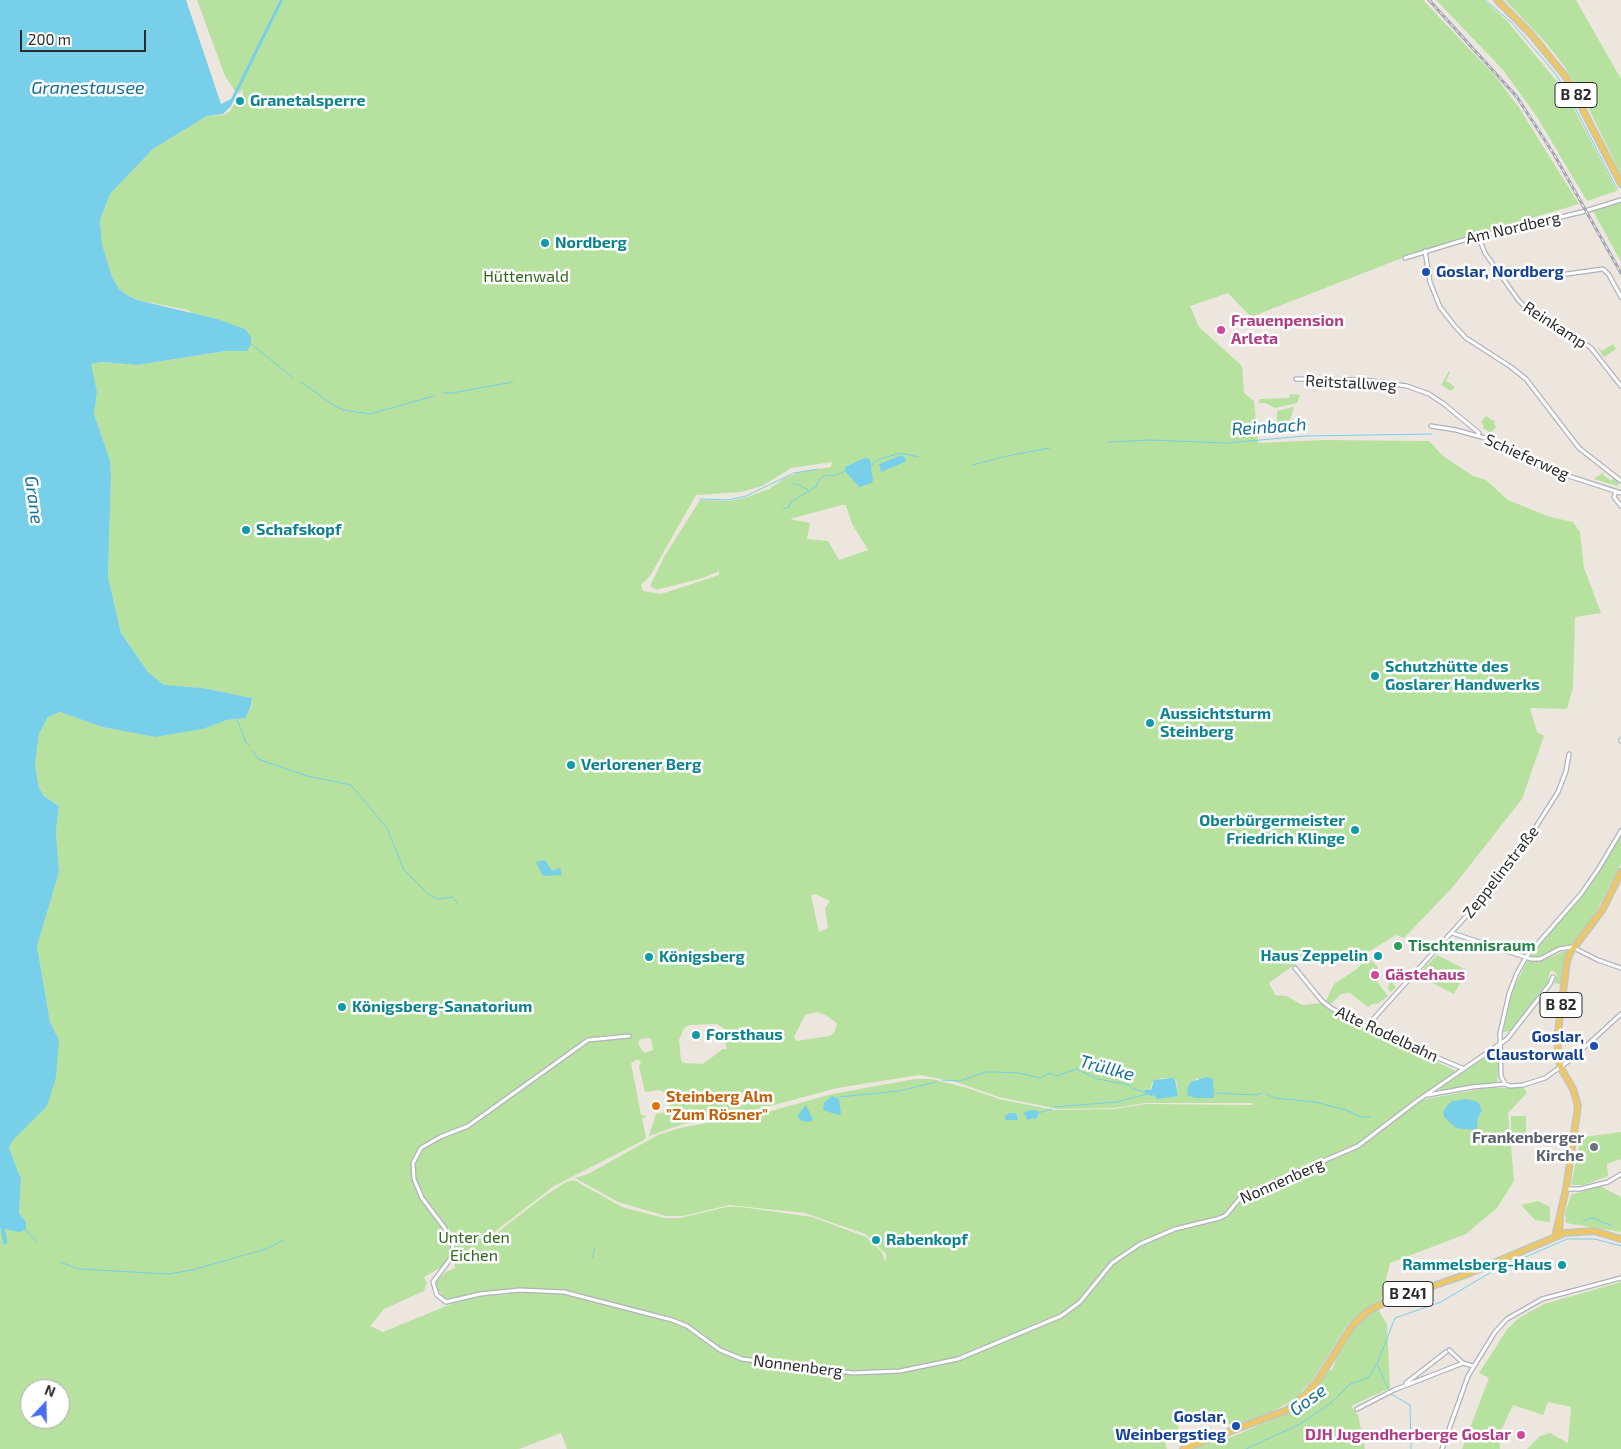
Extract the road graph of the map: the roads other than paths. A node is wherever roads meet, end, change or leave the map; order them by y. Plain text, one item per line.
1 (1497, 0) edge
2 (1621, 184) edge
3 (1621, 200) edge
4 (1478, 236) junction
5 (1425, 251) junction
6 (1405, 258) dead end
7 (1498, 270) junction
8 (1621, 297) edge
9 (1296, 379) dead end
10 (1621, 386) edge
11 (1432, 426) dead end
12 (1478, 436) junction
13 (1621, 481) edge
14 (1616, 491) junction
15 (1621, 493) edge
16 (1621, 506) edge
17 (1568, 754) dead end
18 (1621, 831) edge
19 (1621, 872) edge
20 (1452, 933) junction
21 (1574, 948) junction
22 (1526, 957) junction
23 (1295, 968) dead end
24 (1621, 968) edge
25 (1552, 977) dead end
26 (1621, 1014) edge
27 (1366, 1027) junction
28 (629, 1036) dead end
29 (1501, 1041) junction
30 (1561, 1068) junction
31 (1464, 1070) junction
32 (1505, 1084) junction
33 (1425, 1096) junction
34 (1621, 1174) edge
35 (1566, 1189) junction
36 (1559, 1216) junction
37 (1560, 1223) junction
38 (1576, 1231) junction
39 (1557, 1236) junction
40 (1621, 1239) edge
41 (1621, 1278) edge
42 (1463, 1363) junction
43 (1473, 1366) junction
44 (1402, 1387) junction
45 (1357, 1409) dead end
46 (1183, 1449) edge
47 (1442, 1449) edge

1 - 2 main road, B 82
3 - 4 street, Am Nordberg
4 - 5 street, Am Nordberg
4 - 7 street, Reinkamp
5 - 6 street, Am Nordberg
5 - 13 street
7 - 8 street
7 - 10 street, Reinkamp
9 - 12 street, Reitstallweg
11 - 12 street, Schieferweg
12 - 14 street, Schieferweg
14 - 15 street, Schieferweg
14 - 16 street
17 - 20 street, Zeppelinstraße
18 - 22 street
19 - 21 main road, B 82
20 - 22 street, Zeppelinstraße
20 - 27 street, Zeppelinstraße
21 - 22 street, Zeppelinstraße
21 - 24 street
21 - 30 main road, B 82
22 - 29 street
23 - 27 street, Alte Rodelbahn
25 - 29 street
26 - 30 street, Nonnenberg
27 - 31 street, Alte Rodelbahn
28 - 33 street, Nonnenberg
29 - 31 street
29 - 32 street
30 - 32 street, Nonnenberg
30 - 35 main road, B 82
31 - 33 street
32 - 33 street, Nonnenberg
34 - 35 street
35 - 36 main road, B 82
36 - 37 main road, B 82
36 - 39 main road, B 82
37 - 38 main road
37 - 39 main road
38 - 39 main road, B 241
38 - 40 main road, B 241
39 - 46 main road, B 241
41 - 43 street
42 - 43 street
42 - 44 street
42 - 44 street
43 - 47 street
44 - 45 street

